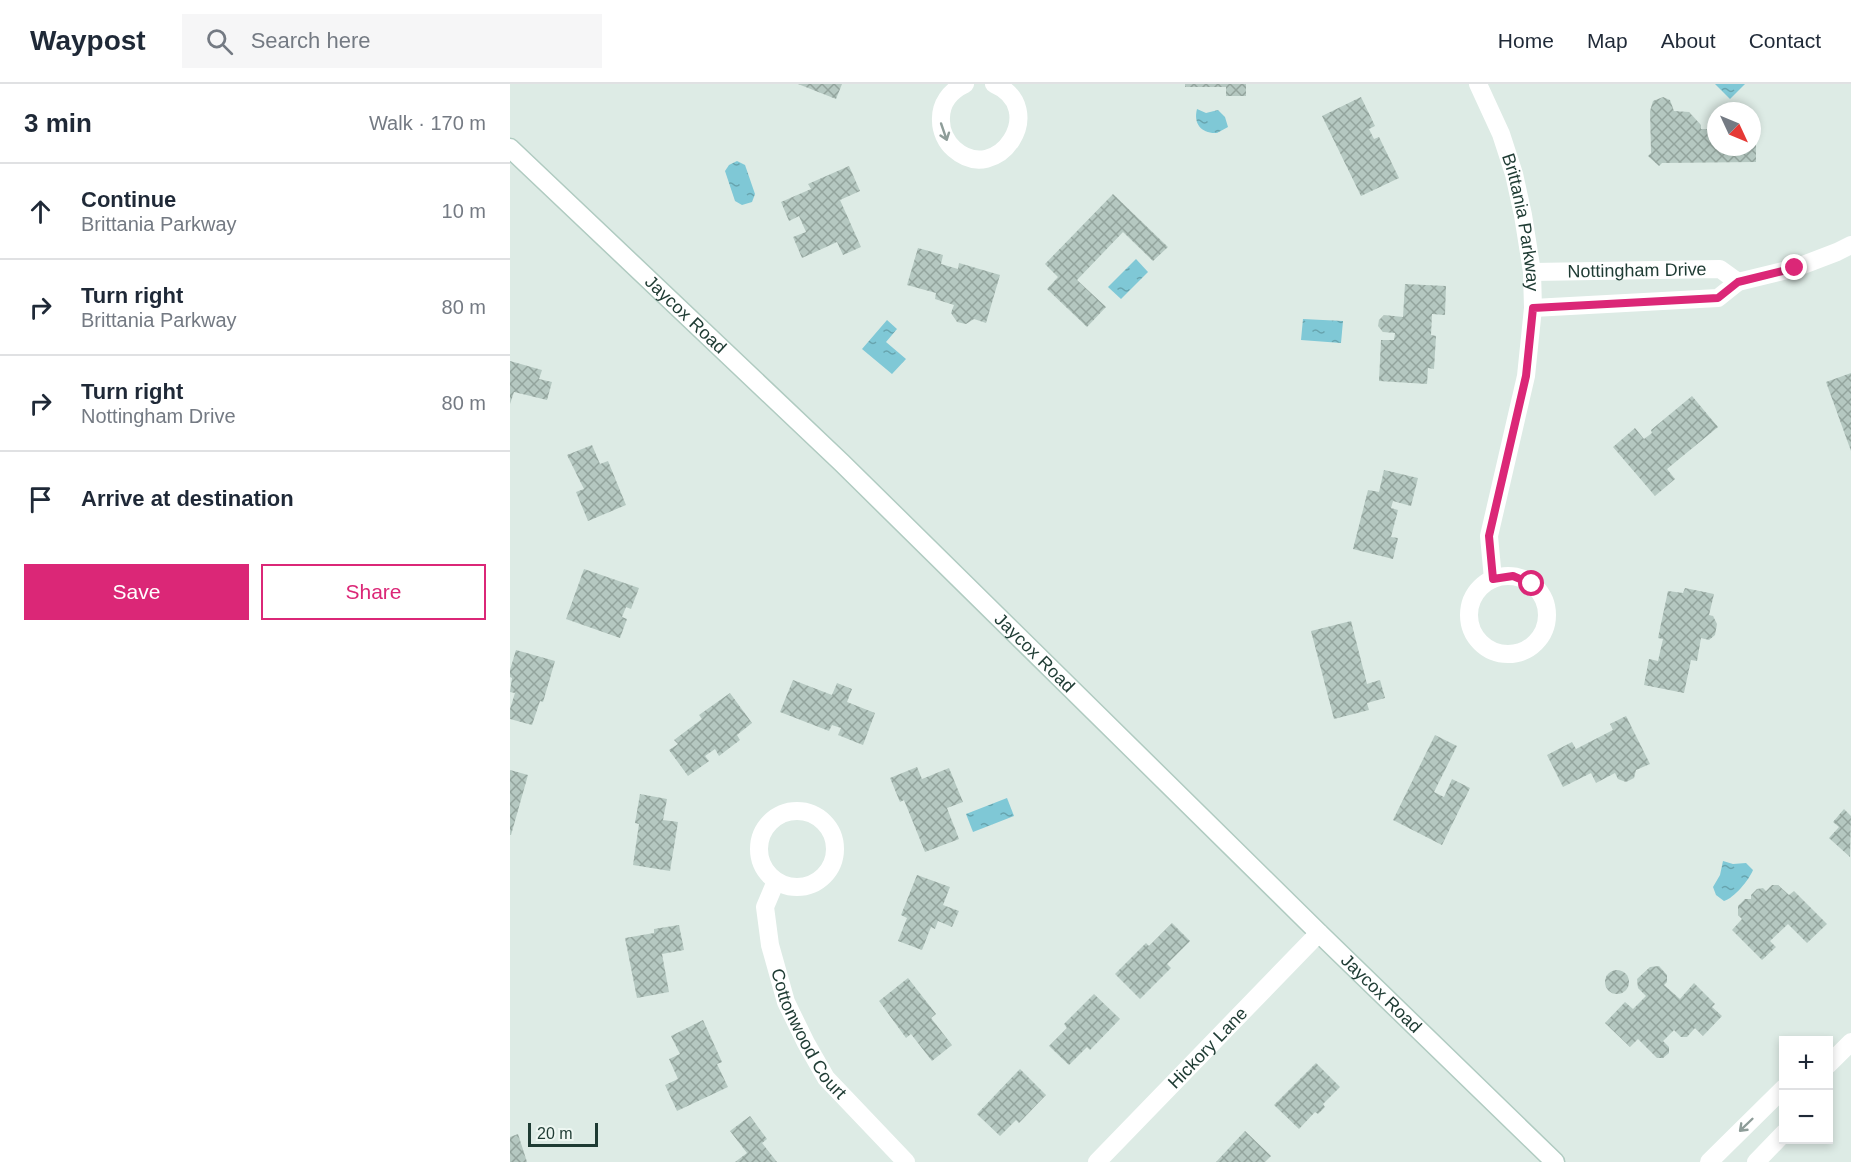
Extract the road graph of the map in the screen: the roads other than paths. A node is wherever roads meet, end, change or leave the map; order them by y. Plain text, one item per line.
1 (965, 84) edge
2 (1478, 84) edge
3 (1005, 87) edge
4 (510, 147) edge
5 (1851, 245) edge
6 (1532, 272) junction
7 (1738, 282) junction
8 (1533, 308) junction
9 (1493, 579) junction
10 (776, 881) junction
11 (1318, 933) junction
12 (1851, 1042) edge
13 (1833, 1060) edge
14 (1782, 1090) edge
15 (1779, 1138) edge
16 (906, 1162) edge
17 (1097, 1162) edge
18 (1555, 1162) edge
19 (1709, 1162) edge
20 (1756, 1162) edge

1 -> 3 street
2 - 6 street, Brittania Parkway
4 - 11 street, Jaycox Road
5 - 7 street, Nottingham Drive
6 - 7 street, Nottingham Drive
6 - 8 street, Brittania Parkway
7 - 8 street, Nottingham Drive
8 - 9 street, Brittania Parkway
9 - 9 street
10 - 10 street
10 - 16 street, Cottonwood Court
11 - 17 street, Hickory Lane
11 - 18 street, Jaycox Road
12 - 13 street
14 -> 19 street
15 - 20 street

